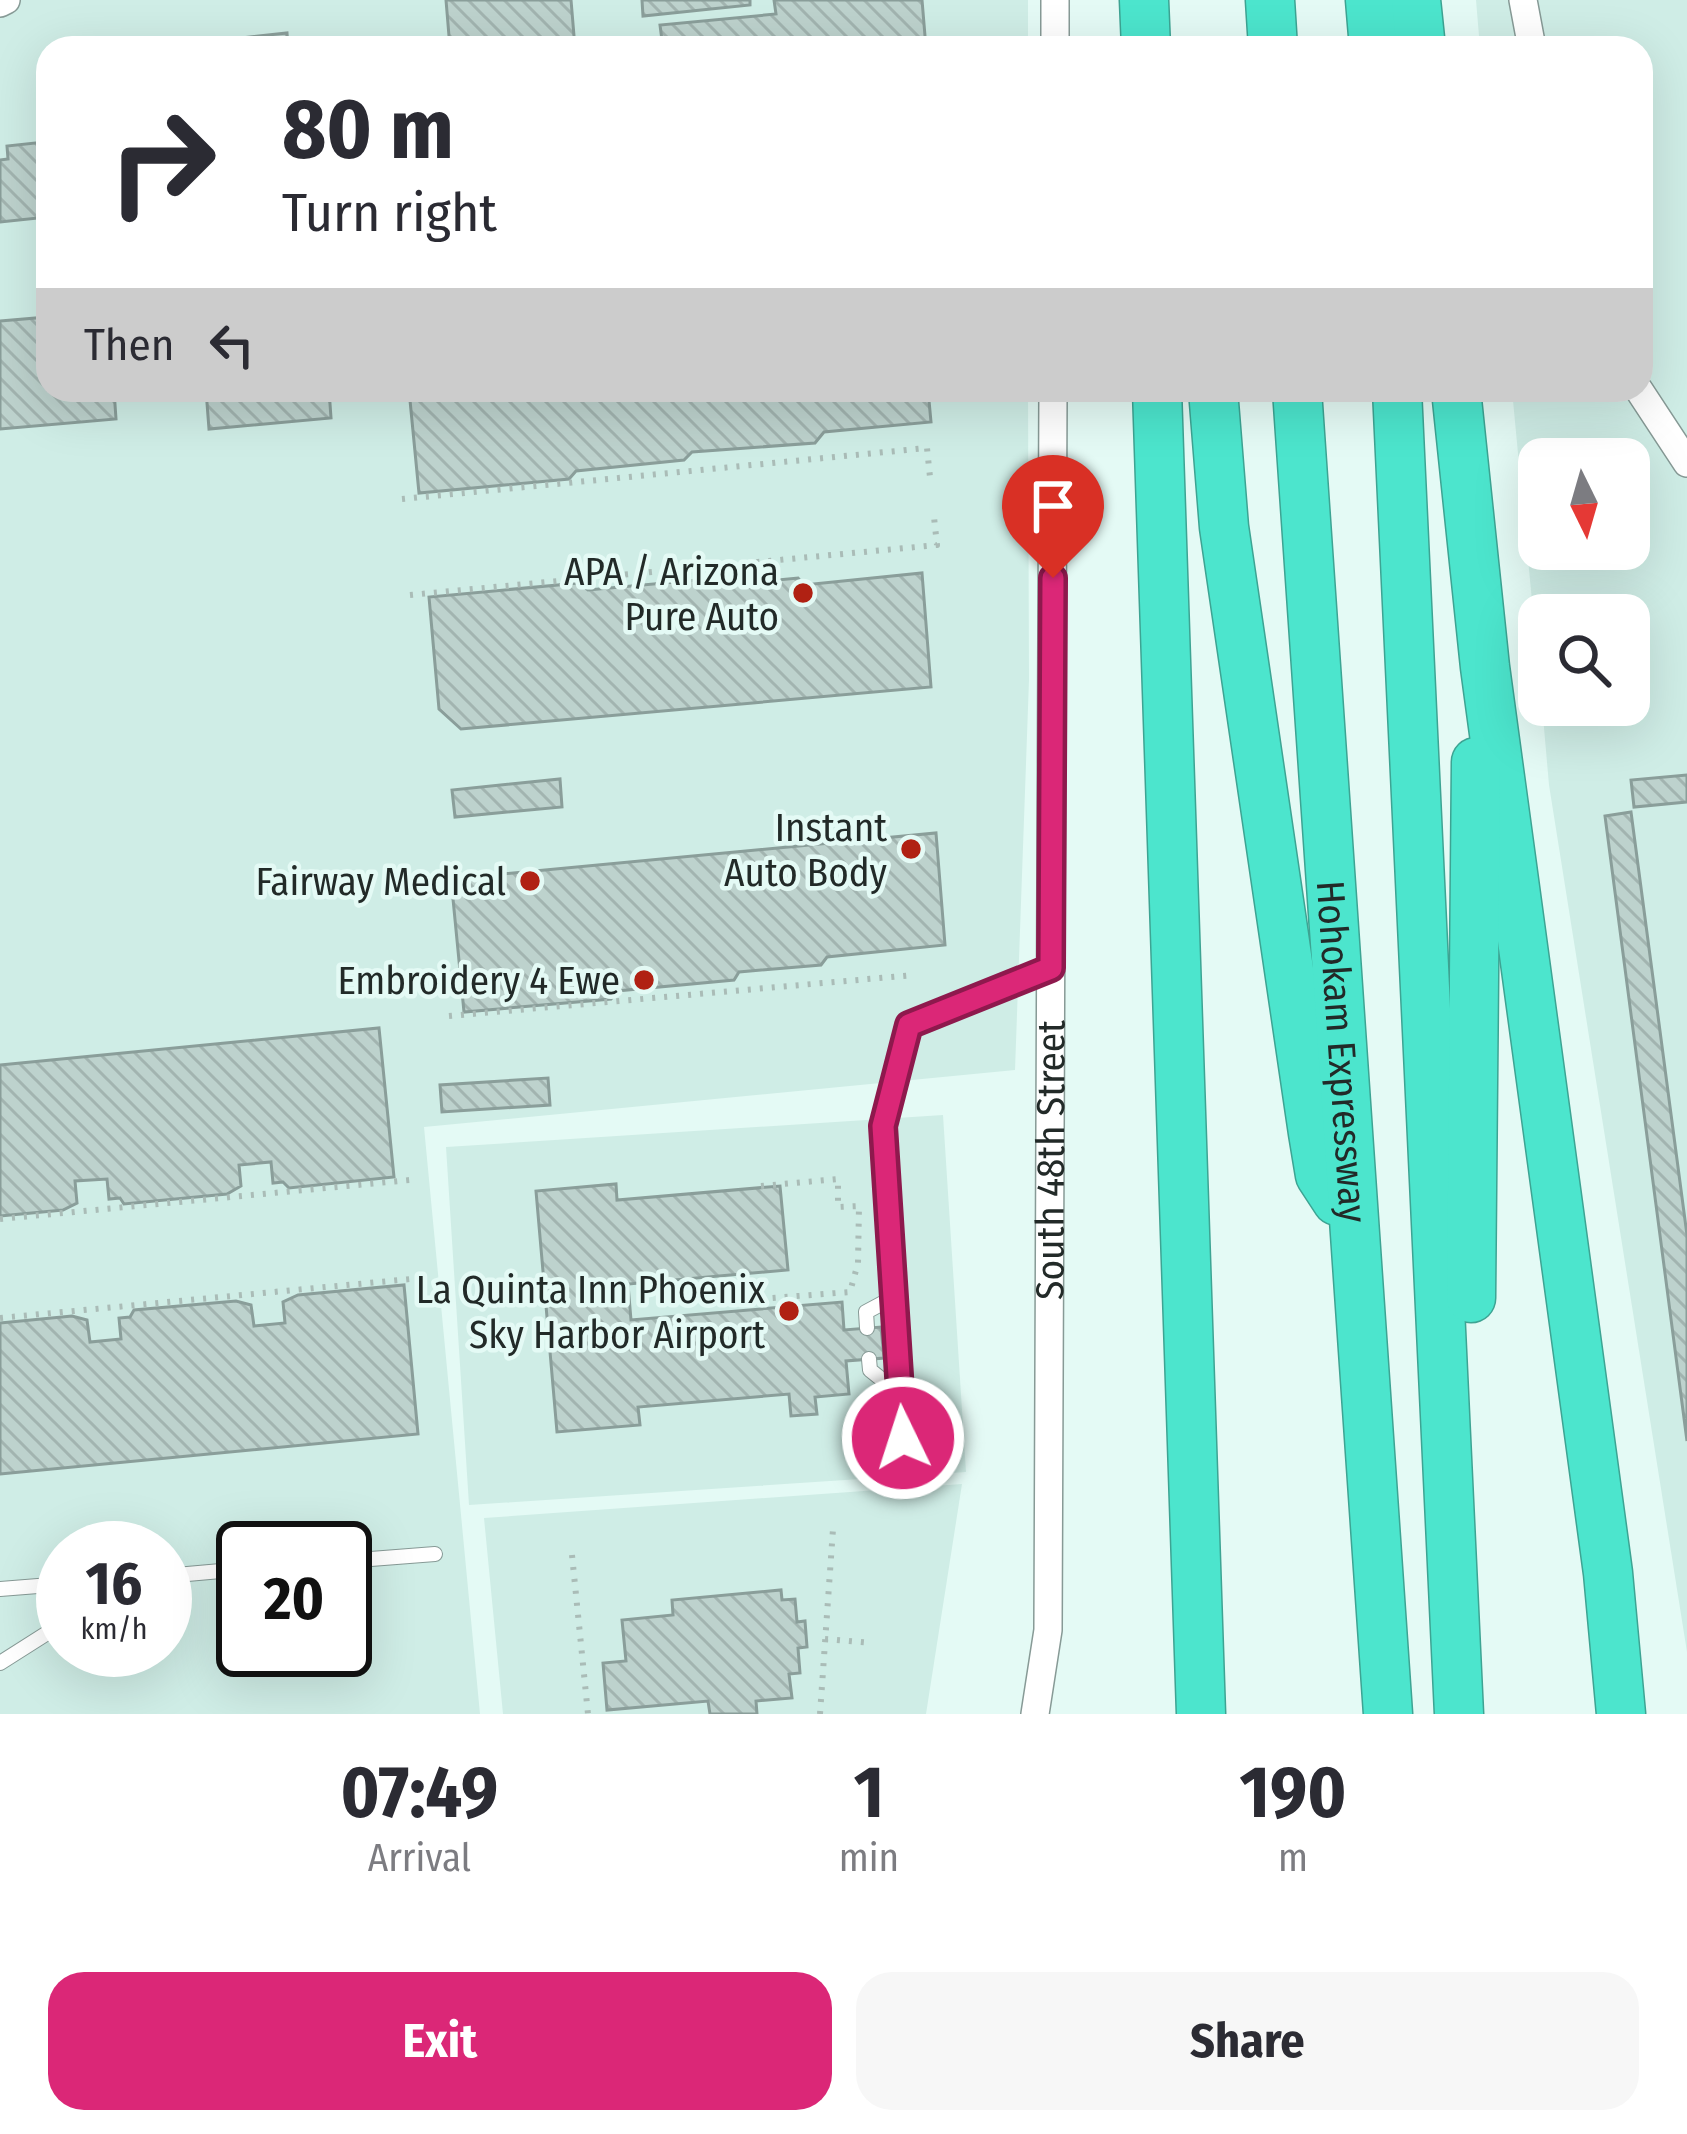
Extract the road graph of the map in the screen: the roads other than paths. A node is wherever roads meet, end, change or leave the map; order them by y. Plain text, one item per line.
1 (1055, 0) edge
2 (1270, 0) edge
3 (1370, 0) edge
4 (1416, 0) edge
5 (1523, 0) edge
6 (1055, 36) edge
7 (1272, 36) edge
8 (1373, 36) edge
9 (1420, 36) edge
10 (1530, 36) edge
11 (1054, 402) edge
12 (1156, 402) edge
13 (1214, 402) edge
14 (1298, 402) edge
15 (1398, 402) edge
16 (1457, 402) edge
17 (1647, 402) edge
18 (1687, 464) edge
19 (1484, 667) junction
20 (1051, 968) junction
21 (1354, 1228) junction
22 (894, 1297) junction
23 (867, 1328) dead end
24 (869, 1359) dead end
25 (900, 1394) junction
26 (903, 1438) dead end
27 (435, 1554) dead end
28 (372, 1559) edge
29 (1608, 1573) junction
30 (36, 1586) edge
31 (0, 1589) edge
32 (1199, 1617) junction
33 (36, 1640) edge
34 (0, 1663) edge
35 (1035, 1714) edge
36 (1201, 1714) edge
37 (1215, 1714) edge
38 (1388, 1714) edge
39 (1459, 1714) edge
40 (1472, 1714) edge
41 (1621, 1714) edge
42 (1645, 1714) edge

1 - 6 street
2 - 7 highway
3 - 8 highway
4 - 9 highway
5 - 10 street
11 - 20 street, South 48th Street
12 - 32 highway
13 - 21 highway
14 - 21 highway, Hohokam Expressway
15 - 39 highway
16 - 19 highway
17 - 18 street
19 - 29 highway
19 - 40 highway
20 - 22 lane
20 - 35 street, South 48th Street
21 - 38 highway, Hohokam Expressway
22 - 23 lane
22 - 25 lane
24 - 25 lane
25 - 26 lane
27 - 28 lane
29 - 41 highway
29 - 42 highway
30 - 31 lane
32 - 36 highway
32 - 37 highway
33 - 34 lane

